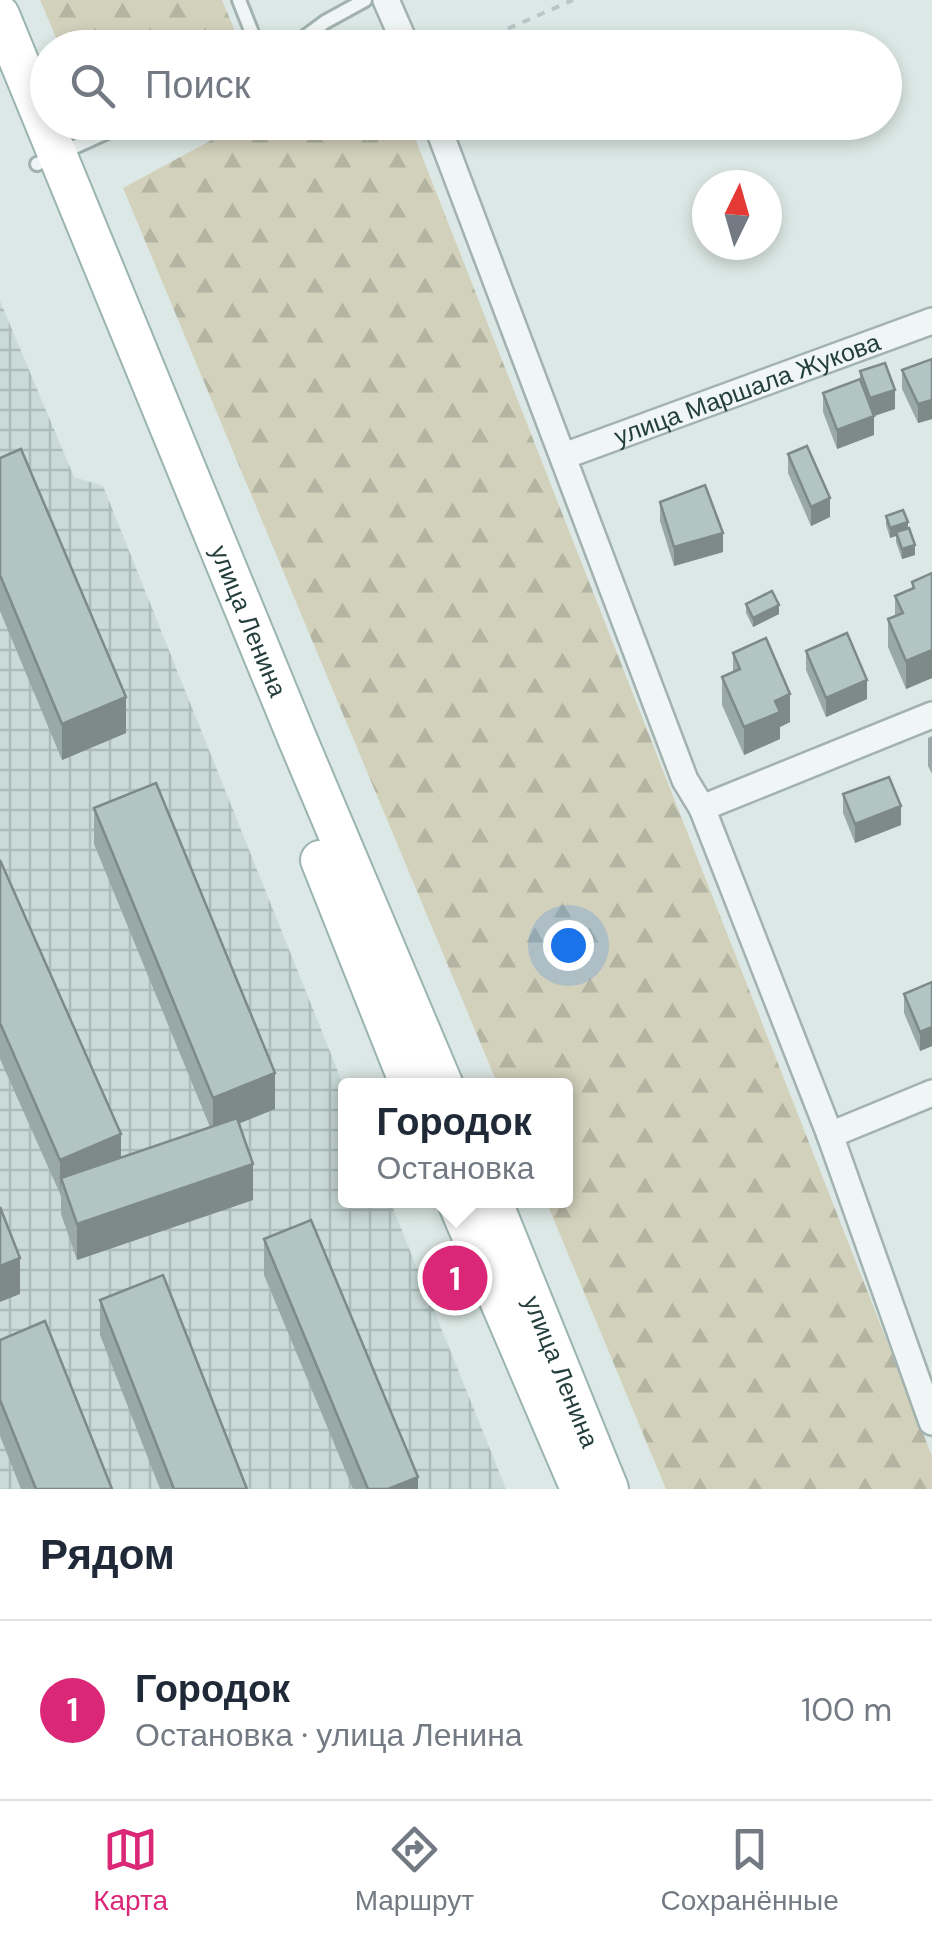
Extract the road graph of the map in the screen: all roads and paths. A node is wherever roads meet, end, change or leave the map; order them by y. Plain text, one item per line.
1 (239, 0) edge
2 (365, 0) edge
3 (386, 0) edge
4 (573, 0) edge
5 (0, 15) edge
6 (251, 30) edge
7 (314, 30) edge
8 (399, 30) edge
9 (505, 30) edge
10 (0, 74) edge
11 (30, 107) edge
12 (30, 128) edge
13 (36, 140) edge
14 (41, 140) edge
15 (89, 140) edge
16 (443, 140) edge
17 (47, 159) junction
18 (932, 321) edge
19 (564, 456) junction
20 (932, 715) edge
21 (702, 808) junction
22 (407, 1078) edge
23 (441, 1078) edge
24 (932, 1093) edge
25 (830, 1135) junction
26 (459, 1208) edge
27 (495, 1208) edge
28 (932, 1422) edge
29 (580, 1489) edge
30 (609, 1489) edge

1 - 6 lane
2 - 7 lane
3 - 8 street
4 - 9 path
5 - 11 main road
10 - 12 main road
13 - 17 main road
14 - 17 main road
15 - 17 lane
16 - 19 street
17 - 22 main road, улица Ленина
17 - 23 main road, улица Ленина
18 - 19 street, улица Маршала Жукова
19 - 21 street
20 - 21 street
21 - 25 street
24 - 25 street
25 - 28 street
26 - 29 main road, улица Ленина
27 - 30 main road, улица Ленина

